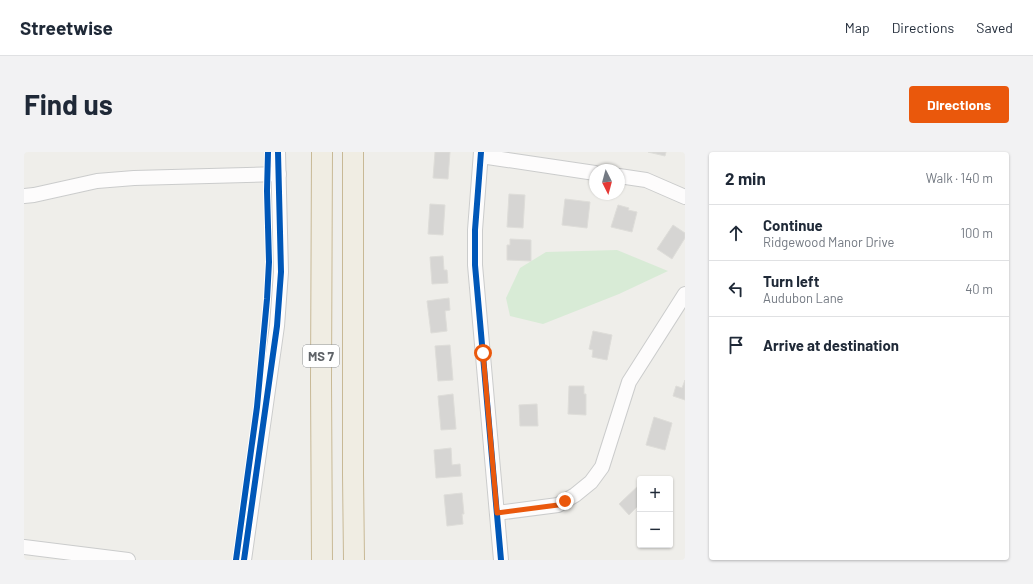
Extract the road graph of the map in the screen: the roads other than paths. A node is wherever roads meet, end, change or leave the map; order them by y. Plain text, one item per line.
1 (278, 152) edge
2 (322, 152) edge
3 (353, 152) edge
4 (481, 154) edge
5 (589, 171) edge
6 (279, 174) junction
7 (625, 177) edge
8 (24, 196) edge
9 (685, 197) edge
10 (685, 294) edge
11 (353, 475) junction
12 (322, 488) junction
13 (497, 513) junction
14 (24, 548) edge
15 (69, 556) edge
16 (128, 560) edge
17 (244, 560) edge
18 (312, 560) edge
19 (322, 560) edge
20 (354, 560) edge
21 (362, 560) edge
22 (501, 560) edge

1 - 6 street
2 - 12 highway, MS 7
3 - 11 highway, MS 7
4 - 5 street
4 - 13 street
6 - 8 street
6 - 17 street
7 - 9 street
10 - 13 street
11 - 20 highway, MS 7
11 - 21 highway
12 - 18 highway
12 - 19 highway, MS 7
13 - 22 street
14 - 15 street
15 - 16 street

